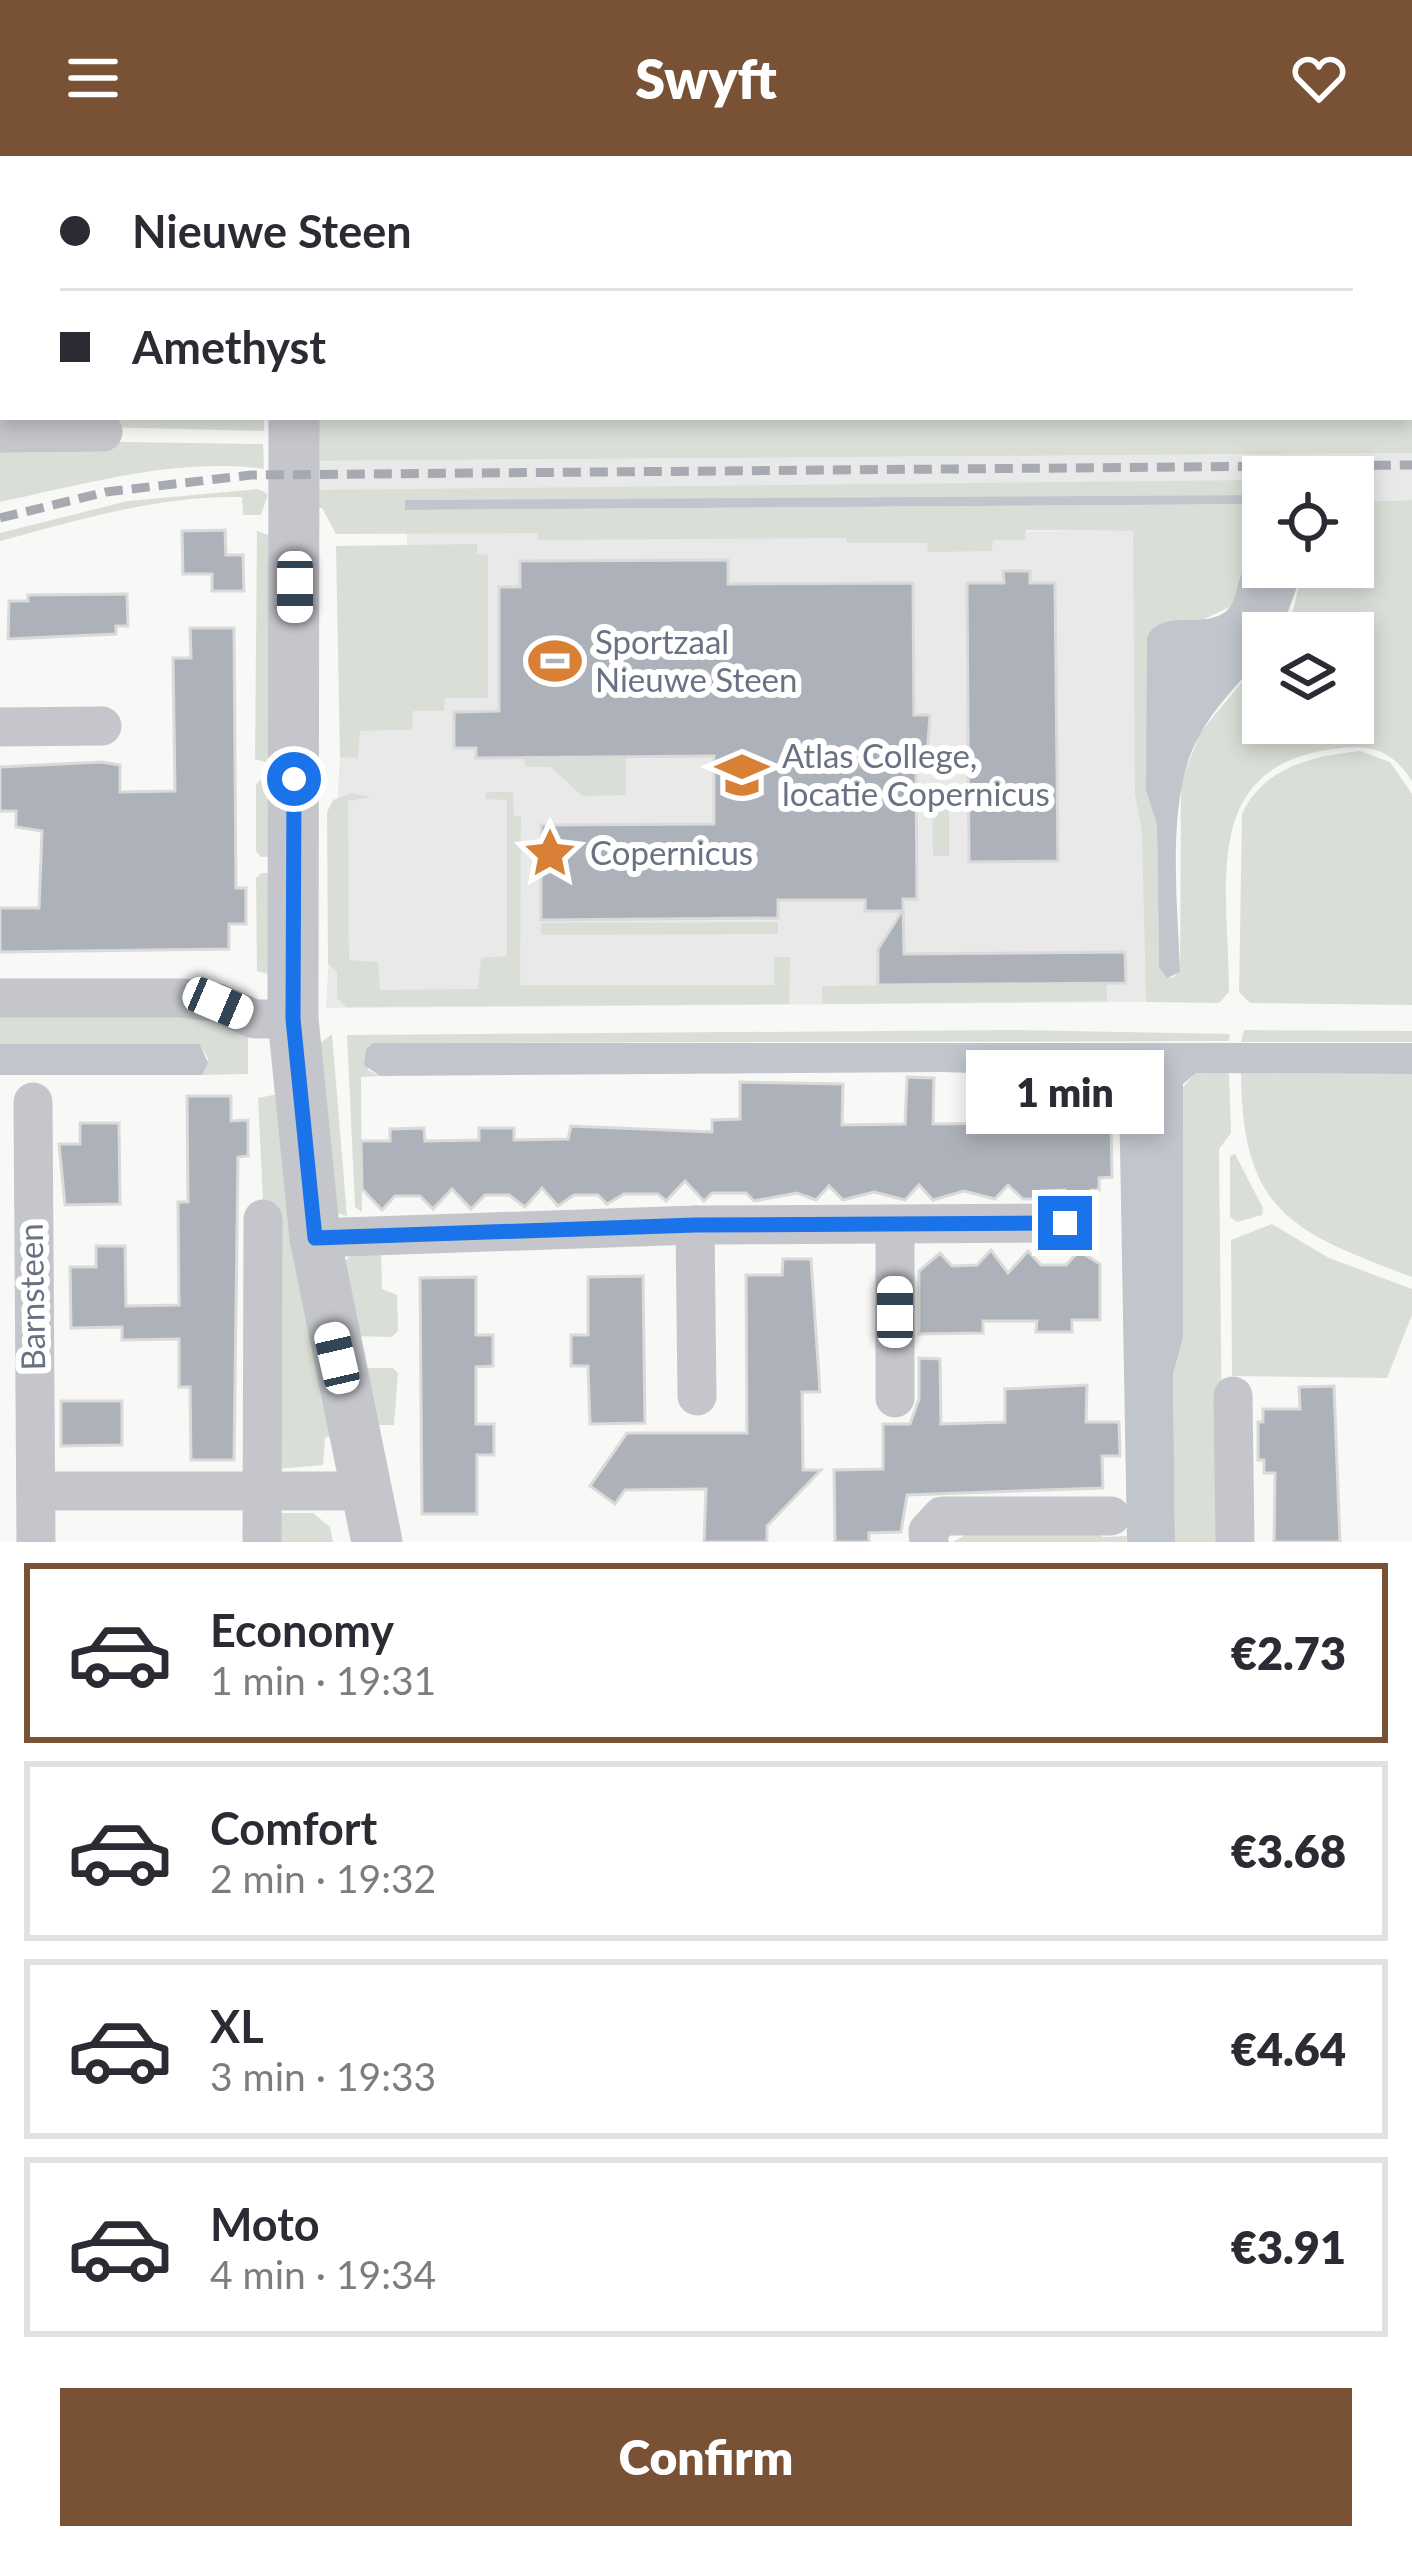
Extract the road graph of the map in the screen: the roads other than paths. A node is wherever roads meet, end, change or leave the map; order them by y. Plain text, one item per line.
1 (295, 420) edge
2 (92, 428) edge
3 (0, 434) edge
4 (102, 727) dead end
5 (0, 728) edge
6 (0, 998) edge
7 (293, 1019) junction
8 (33, 1102) dead end
9 (263, 1219) dead end
10 (1065, 1223) dead end
11 (695, 1225) junction
12 (895, 1226) junction
13 (315, 1238) junction
14 (697, 1396) dead end
15 (1234, 1396) dead end
16 (895, 1398) dead end
17 (36, 1491) junction
18 (367, 1491) junction
19 (262, 1492) junction
20 (1111, 1516) dead end
21 (36, 1542) edge
22 (262, 1542) edge
23 (377, 1542) edge
24 (929, 1542) edge
25 (1235, 1542) edge

1 - 7 street
2 - 3 street
4 - 5 street
6 - 7 street
7 - 13 street
8 - 17 street, Barnsteen
9 - 19 street
10 - 12 street
11 - 12 street
11 - 13 street
11 - 14 street
12 - 16 street
13 - 18 street
15 - 25 street
17 - 19 street
17 - 21 street, Barnsteen
18 - 19 street
18 - 23 street
19 - 22 street
20 - 24 street

